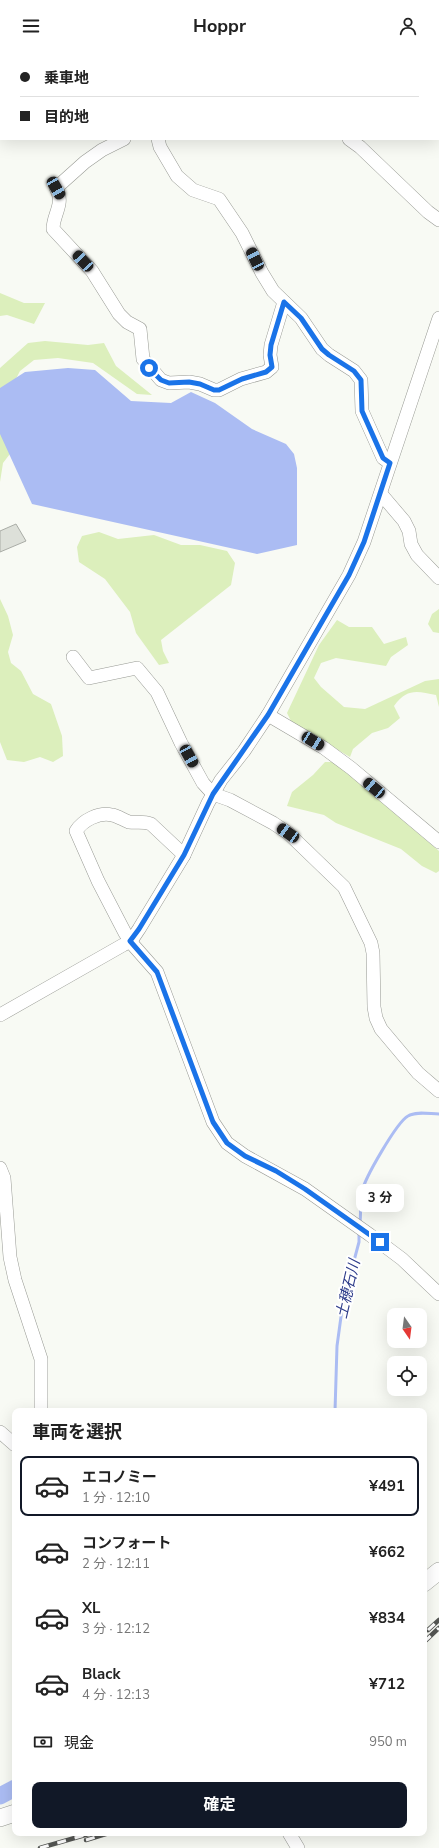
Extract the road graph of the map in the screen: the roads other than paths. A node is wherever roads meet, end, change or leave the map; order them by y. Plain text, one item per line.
1 (122, 140) edge
2 (158, 140) edge
3 (350, 140) edge
4 (439, 220) edge
5 (284, 302) junction
6 (439, 318) edge
7 (390, 463) junction
8 (381, 494) junction
9 (439, 578) edge
10 (73, 657) dead end
11 (268, 715) junction
12 (213, 794) junction
13 (439, 842) edge
14 (184, 855) junction
15 (130, 941) junction
16 (0, 1014) edge
17 (439, 1091) edge
18 (0, 1168) edge
19 (439, 1294) edge
20 (41, 1408) edge
21 (0, 1432) edge
22 (12, 1442) edge
23 (439, 1571) edge
24 (427, 1581) edge
25 (12, 1814) edge
26 (0, 1818) edge
27 (291, 1836) edge
28 (298, 1848) edge

1 - 5 street
2 - 5 street
3 - 4 street
5 - 7 street
6 - 7 street
7 - 8 street
8 - 9 street
8 - 11 street
10 - 12 street
11 - 12 street
11 - 13 street
12 - 14 street
12 - 17 street
14 - 15 street
14 - 15 street
15 - 16 street
15 - 19 street
18 - 20 street
21 - 22 street
23 - 24 main road
25 - 26 main road
27 - 28 street

